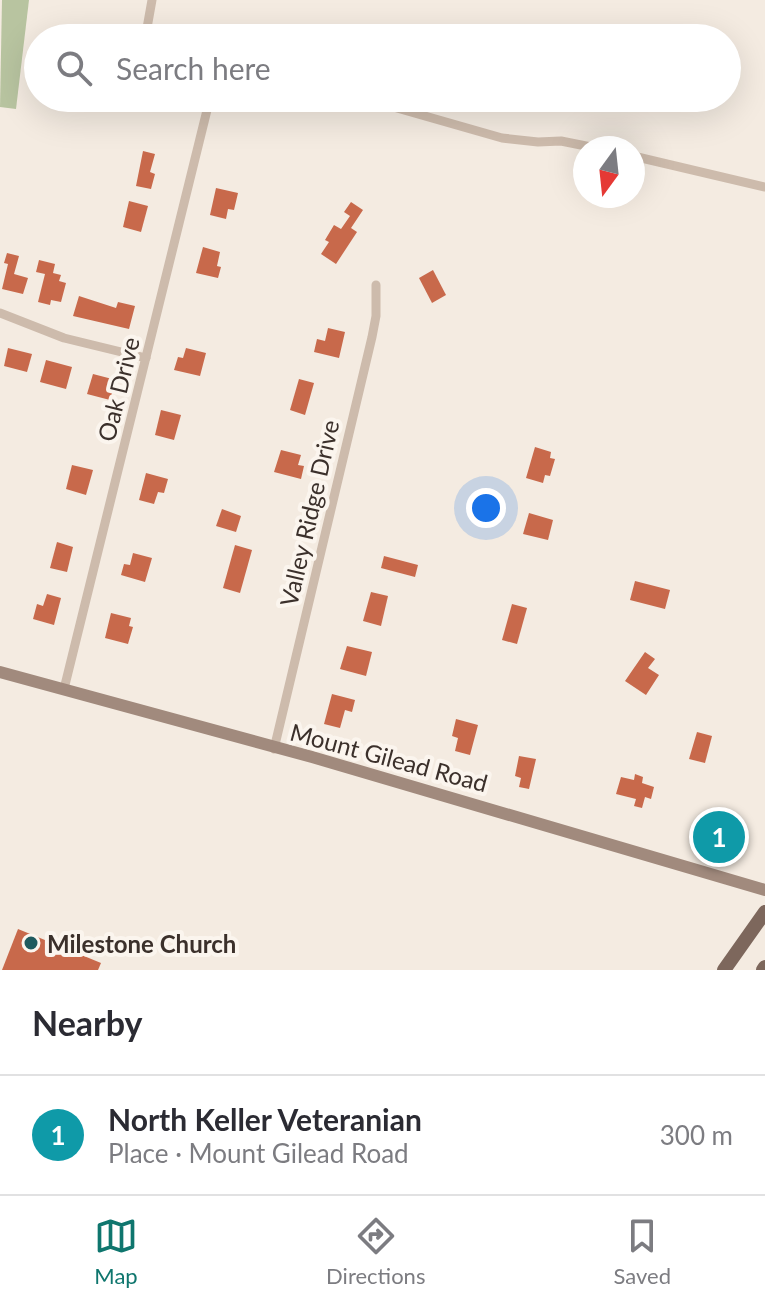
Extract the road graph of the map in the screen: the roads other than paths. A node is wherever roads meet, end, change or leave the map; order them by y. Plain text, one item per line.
1 (152, 0) edge
2 (148, 24) edge
3 (207, 112) edge
4 (411, 112) edge
5 (573, 143) edge
6 (645, 159) edge
7 (765, 187) edge
8 (376, 285) dead end
9 (0, 313) edge
10 (146, 358) junction
11 (0, 672) edge
12 (64, 689) junction
13 (274, 749) junction
14 (765, 890) edge
15 (765, 912) edge
16 (724, 970) edge

1 - 2 street
3 - 10 street, Oak Drive
4 - 5 street
6 - 7 street
8 - 13 street, Valley Ridge Drive
9 - 10 street
10 - 12 street, Oak Drive
11 - 12 main road, Mount Gilead Road
12 - 13 main road, Mount Gilead Road
13 - 14 main road, Mount Gilead Road
15 - 16 main road

